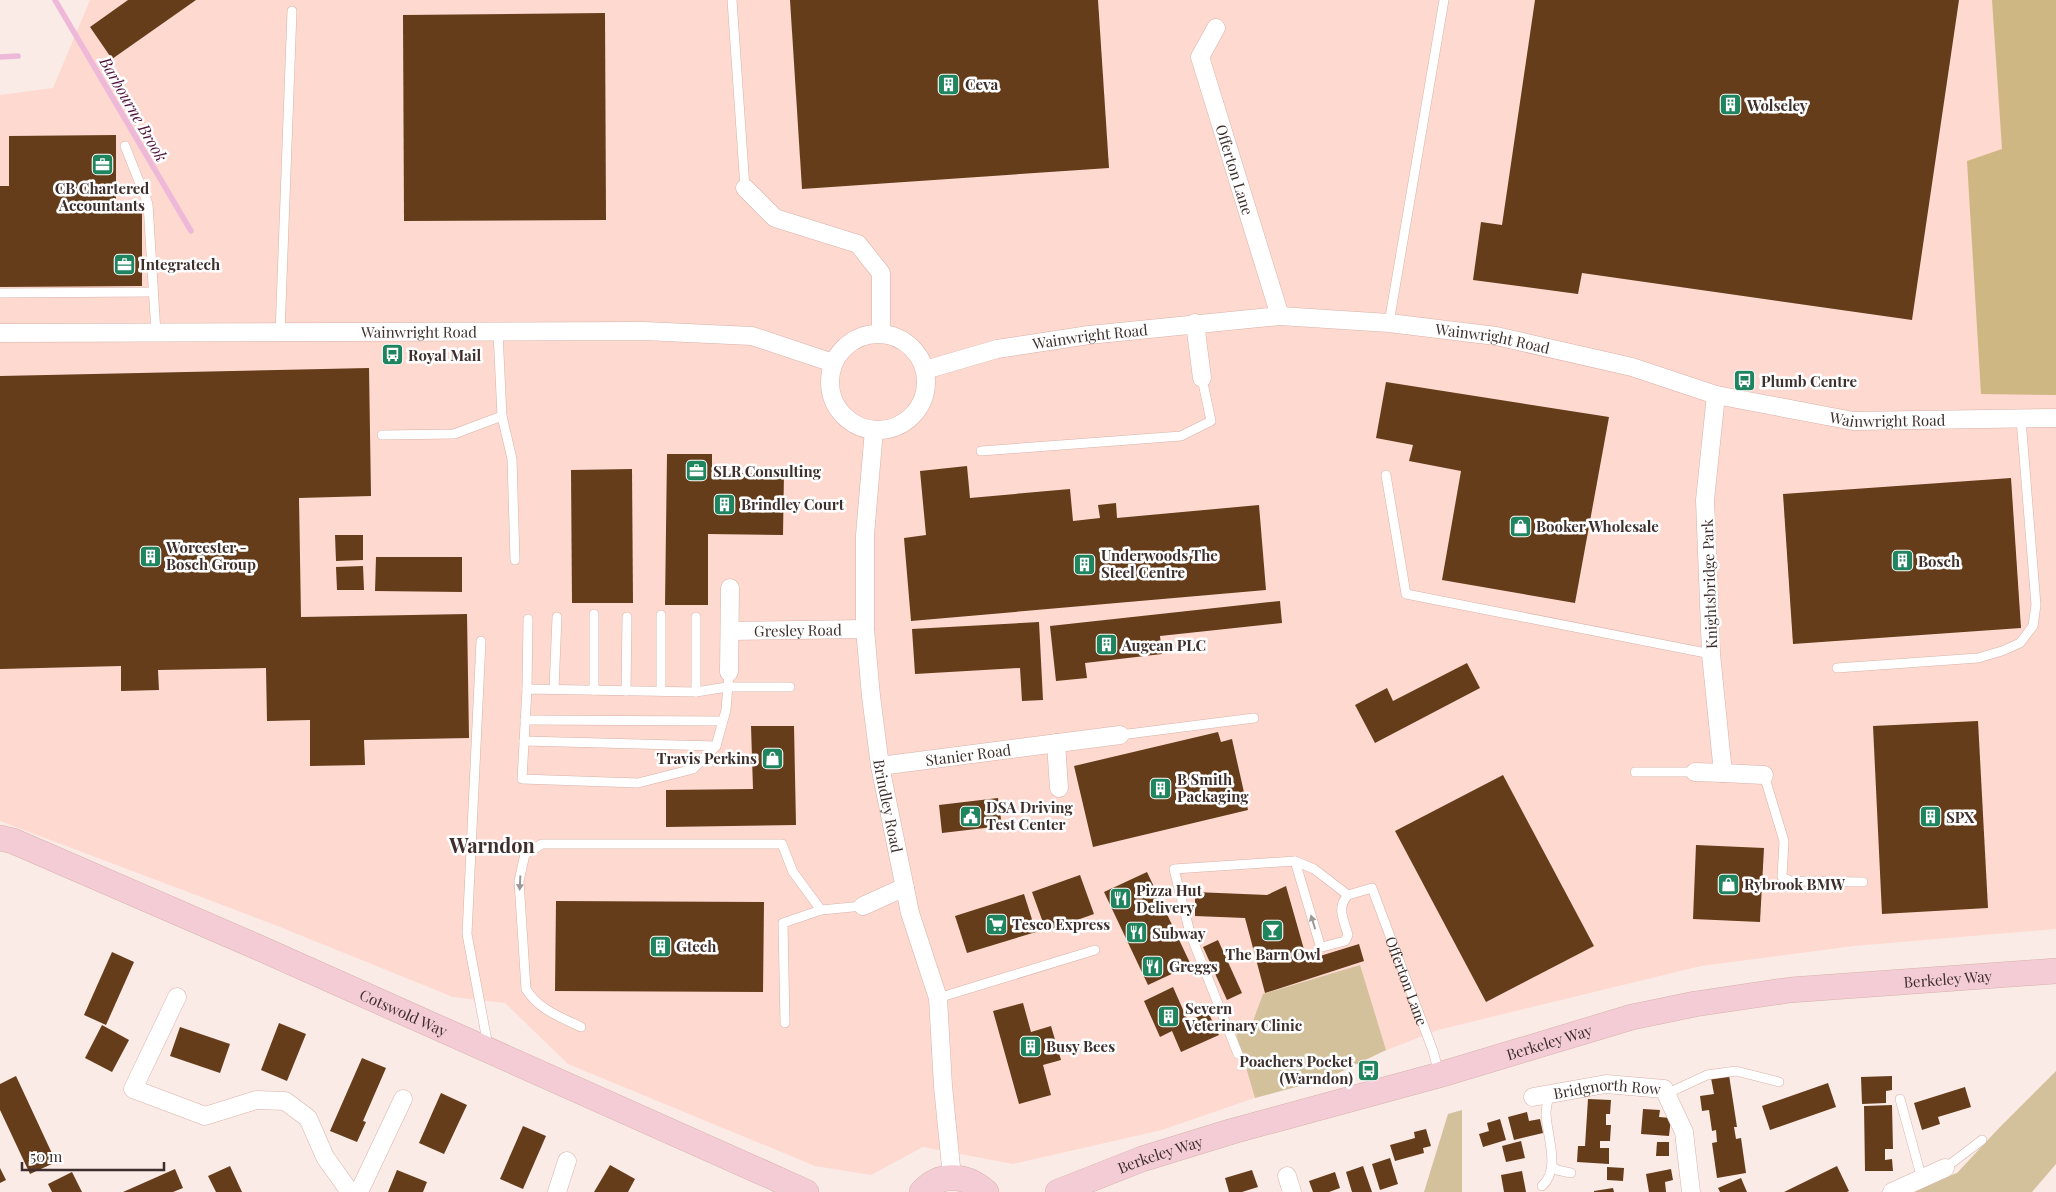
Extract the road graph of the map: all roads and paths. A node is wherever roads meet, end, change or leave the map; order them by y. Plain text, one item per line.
1 (732, 0) edge
2 (1444, 0) edge
3 (292, 11) dead end
4 (1216, 28) dead end
5 (125, 146) dead end
6 (745, 188) joint
7 (153, 292) junction
8 (0, 293) edge
9 (1280, 316) junction
10 (1195, 323) junction
11 (1389, 323) junction
12 (498, 332) junction
13 (0, 333) edge
14 (156, 333) junction
15 (280, 333) junction
16 (881, 333) junction
17 (833, 363) junction
18 (925, 370) junction
19 (1202, 378) joint
20 (1716, 395) junction
21 (502, 416) junction
22 (2056, 418) edge
23 (2021, 419) junction
24 (874, 430) junction
25 (382, 435) dead end
26 (981, 450) dead end
27 (1386, 475) dead end
28 (515, 560) dead end
29 (730, 588) dead end
30 (594, 614) dead end
31 (661, 615) dead end
32 (556, 616) dead end
33 (627, 617) dead end
34 (696, 617) dead end
35 (528, 619) dead end
36 (865, 630) junction
37 (730, 631) junction
38 (480, 641) dead end
39 (1711, 654) junction
40 (1838, 668) dead end
41 (728, 680) junction
42 (790, 687) dead end
43 (526, 689) junction
44 (554, 689) junction
45 (594, 690) junction
46 (626, 690) junction
47 (661, 691) junction
48 (696, 692) junction
49 (1254, 718) dead end
50 (525, 720) junction
51 (722, 721) junction
52 (1120, 735) joint
53 (524, 741) junction
54 (1056, 743) junction
55 (716, 746) junction
56 (880, 766) junction
57 (1635, 772) dead end
58 (1694, 772) joint
59 (1723, 773) junction
60 (1764, 775) joint
61 (1060, 788) dead end
62 (0, 838) edge
63 (1295, 861) junction
64 (1863, 882) dead end
65 (905, 887) junction
66 (1348, 895) junction
67 (863, 906) joint
68 (821, 910) junction
69 (1095, 950) dead end
70 (2056, 971) edge
71 (177, 998) dead end
72 (938, 998) junction
73 (785, 1023) dead end
74 (581, 1027) dead end
75 (489, 1051) junction
76 (1238, 1054) dead end
77 (1439, 1075) junction
78 (1778, 1082) dead end
79 (1666, 1094) junction
80 (1541, 1096) joint
81 (403, 1099) dead end
82 (1900, 1099) dead end
83 (1982, 1140) dead end
84 (567, 1161) dead end
85 (1552, 1166) junction
86 (1944, 1168) joint
87 (1571, 1173) dead end
88 (952, 1177) junction
89 (1922, 1179) junction
90 (1542, 1186) dead end
91 (350, 1192) edge
92 (358, 1192) edge
93 (557, 1192) edge
94 (806, 1192) edge
95 (922, 1192) edge
96 (986, 1192) edge
97 (1058, 1192) edge
98 (1691, 1192) edge
99 (1892, 1192) edge

1 - 6 lane
2 - 11 lane
3 - 15 lane
4 - 9 street, Offerton Lane
5 - 7 lane
6 - 16 street
7 - 8 lane
7 - 14 lane
9 - 10 street, Wainwright Road
9 - 11 street, Wainwright Road
10 - 18 street, Wainwright Road
10 - 19 street
11 - 20 street, Wainwright Road
12 - 15 street, Wainwright Road
12 - 17 street, Wainwright Road
12 - 21 lane
13 - 14 street, Wainwright Road
14 - 15 street, Wainwright Road
16 - 17 street
16 - 18 street
17 - 24 street
18 - 24 street
19 - 26 lane
20 - 23 street, Wainwright Road
20 - 39 street, Knightsbridge Park
21 - 25 lane
21 - 28 lane
22 - 23 street, Wainwright Road
23 - 40 lane
24 - 36 street, Brindley Road
27 - 39 lane
29 - 37 street
30 - 45 lane
31 - 47 lane
32 - 44 lane
33 - 46 lane
34 - 48 lane
35 - 43 lane
36 - 37 street, Gresley Road
36 - 56 street, Brindley Road
37 - 41 street
38 - 75 lane
39 - 59 street, Knightsbridge Park
41 - 42 lane
41 - 48 lane
41 - 51 lane
43 - 44 lane
43 - 50 lane
44 - 45 lane
45 - 46 lane
46 - 47 lane
47 - 48 lane
49 - 52 lane
50 - 51 lane
50 - 53 lane
51 - 55 lane
52 - 54 street, Stanier Road
53 - 55 lane
53 - 55 lane
54 - 56 street, Stanier Road
54 - 61 street
56 - 65 street, Brindley Road
57 - 58 lane
58 - 59 street
59 - 60 street
60 - 64 lane
62 - 75 main road, Cotswold Way
63 - 66 lane
66 -> 63 lane
63 - 76 lane
65 - 67 street
65 - 72 street, Brindley Road
66 - 77 lane, Offerton Lane
67 - 68 lane
68 - 73 lane
68 -> 74 lane
69 - 72 lane
70 - 77 main road, Berkeley Way
71 - 91 street
72 - 88 street, Brindley Road
75 - 94 main road, Cotswold Way
77 - 97 main road, Berkeley Way
78 - 79 lane
79 - 80 street, Bridgnorth Row
79 - 98 street, Bridgnorth Row
80 - 85 lane
81 - 92 street
82 - 89 lane
83 - 86 lane
84 - 93 street
85 - 87 lane
85 - 90 lane
86 - 89 street
88 - 95 main road
88 - 96 main road
89 - 99 street

